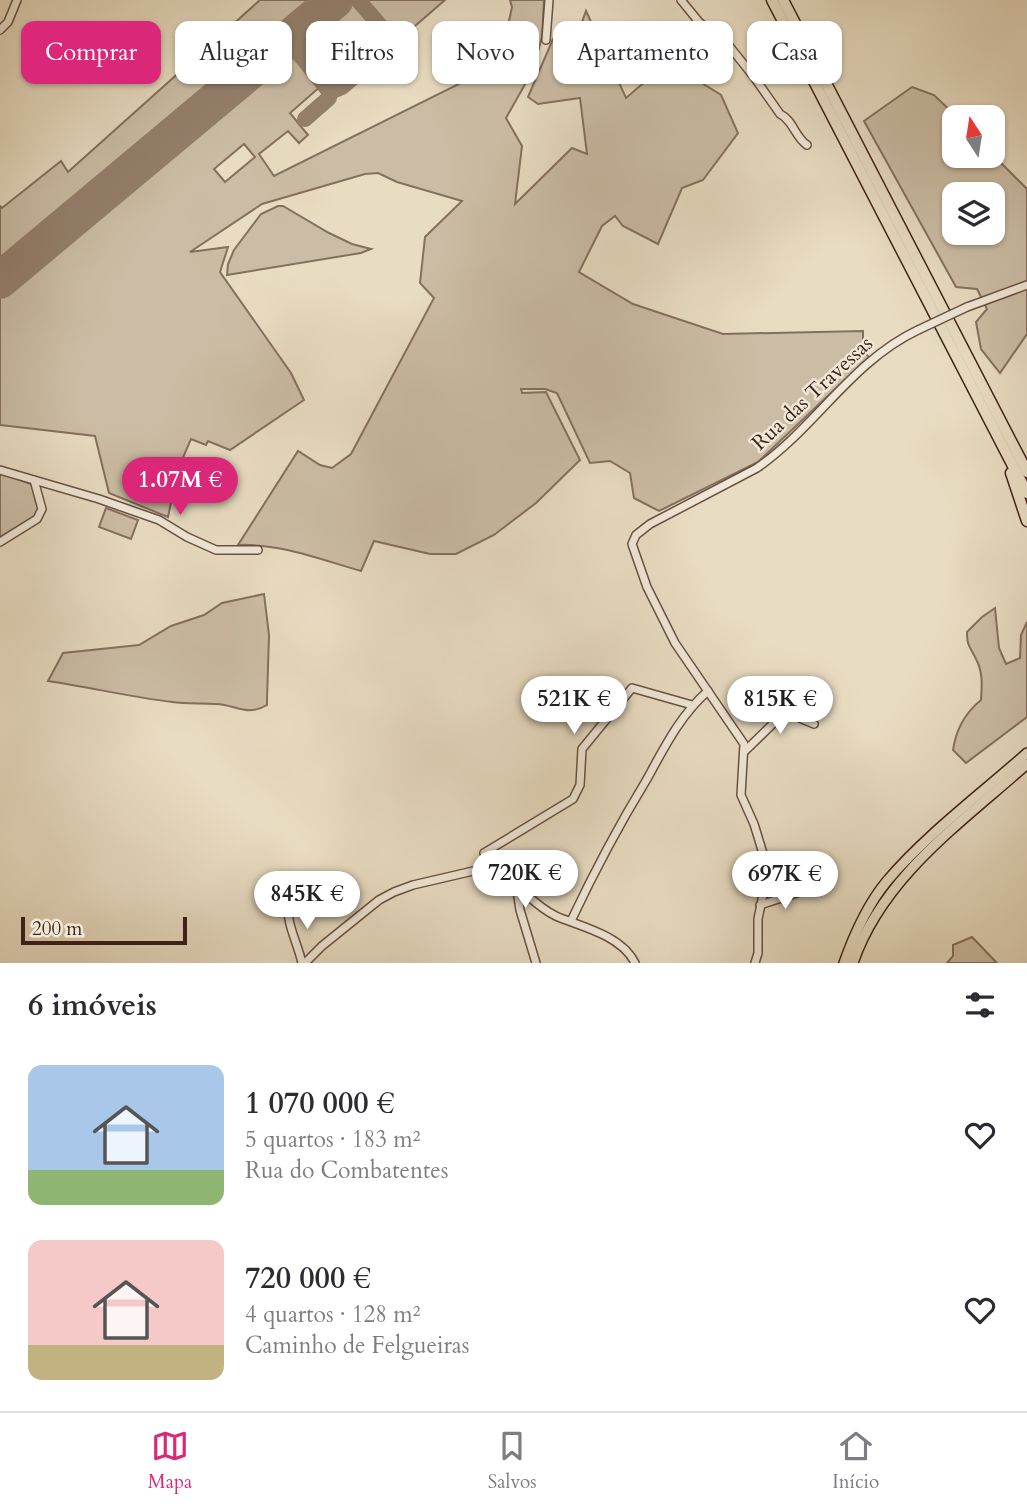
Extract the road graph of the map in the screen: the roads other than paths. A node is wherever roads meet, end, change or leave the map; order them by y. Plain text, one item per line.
1 (17, 0) edge
2 (550, 0) edge
3 (681, 0) edge
4 (772, 0) edge
5 (783, 0) edge
6 (0, 30) edge
7 (546, 40) dead end
8 (807, 145) dead end
9 (1027, 285) edge
10 (973, 366) junction
11 (971, 383) junction
12 (1027, 461) edge
13 (0, 470) edge
14 (1027, 472) edge
15 (34, 480) junction
16 (1027, 493) edge
17 (1027, 521) edge
18 (0, 542) edge
19 (258, 550) dead end
20 (708, 691) junction
21 (692, 705) junction
22 (814, 724) dead end
23 (746, 751) junction
24 (1027, 753) edge
25 (1027, 764) edge
26 (499, 865) junction
27 (516, 884) junction
28 (803, 891) dead end
29 (288, 901) dead end
30 (760, 905) junction
31 (571, 921) junction
32 (303, 963) edge
33 (536, 963) edge
34 (635, 963) edge
35 (755, 963) edge
36 (844, 963) edge
37 (853, 963) edge

1 - 6 street
2 - 7 street
3 - 8 street
4 - 11 highway
5 - 10 highway
9 - 20 street, Rua das Travessas, bridge
10 - 12 highway
10 - 14 highway
11 - 16 highway
11 - 17 highway
13 - 15 street
15 - 18 street
15 - 19 street
20 - 21 street
20 - 23 street
21 - 26 street
21 - 31 street
22 - 23 street
23 - 30 street
24 - 36 main road
25 - 37 main road
26 - 27 street
26 - 32 street
27 - 31 street
27 - 33 street
28 - 30 street
29 - 32 street
30 - 35 street
31 - 34 street

